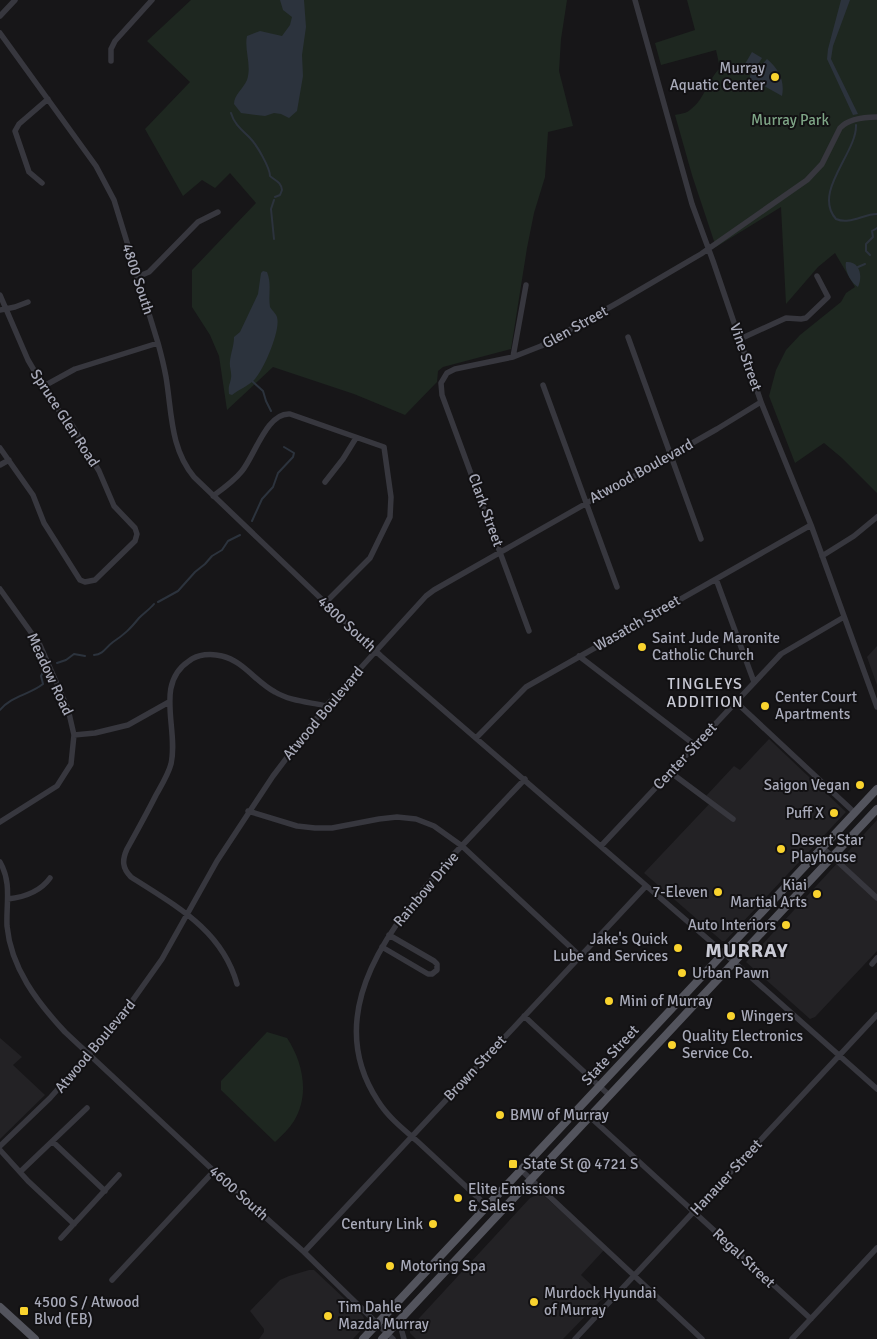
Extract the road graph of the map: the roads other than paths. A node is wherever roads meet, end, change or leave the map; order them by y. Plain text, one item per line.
1 (15, 0) edge
2 (152, 0) edge
3 (635, 0) edge
4 (0, 16) edge
5 (0, 33) edge
6 (111, 61) dead end
7 (48, 99) junction
8 (877, 117) edge
9 (42, 183) dead end
10 (218, 212) dead end
11 (708, 248) junction
12 (817, 276) dead end
13 (137, 277) junction
14 (526, 285) dead end
15 (0, 295) edge
16 (28, 302) dead end
17 (3, 309) edge
18 (628, 337) dead end
19 (740, 339) junction
20 (158, 343) junction
21 (513, 357) junction
22 (543, 384) dead end
23 (44, 386) junction
24 (441, 389) joint
25 (761, 402) junction
26 (356, 438) junction
27 (0, 448) edge
28 (670, 454) junction
29 (9, 460) junction
30 (0, 465) edge
31 (325, 482) dead end
32 (213, 496) junction
33 (586, 502) junction
34 (877, 517) edge
35 (811, 525) junction
36 (701, 538) dead end
37 (501, 552) junction
38 (822, 556) junction
39 (716, 579) junction
40 (617, 587) dead end
41 (0, 589) edge
42 (325, 603) junction
43 (844, 617) junction
44 (529, 631) dead end
45 (375, 651) junction
46 (579, 656) junction
47 (754, 682) junction
48 (170, 702) junction
49 (736, 702) junction
50 (326, 706) junction
51 (877, 707) edge
52 (74, 736) junction
53 (476, 738) junction
54 (696, 745) junction
55 (670, 772) junction
56 (525, 779) junction
57 (877, 790) edge
58 (877, 809) edge
59 (248, 811) junction
60 (855, 813) junction
61 (733, 819) dead end
62 (0, 822) edge
63 (462, 846) junction
64 (601, 846) junction
65 (822, 848) junction
66 (832, 856) junction
67 (0, 862) edge
68 (50, 878) dead end
69 (646, 886) junction
70 (877, 898) edge
71 (8, 899) junction
72 (188, 915) junction
73 (389, 935) junction
74 (382, 947) junction
75 (724, 953) junction
76 (580, 956) junction
77 (877, 958) edge
78 (734, 962) junction
79 (872, 964) dead end
80 (237, 984) dead end
81 (877, 1015) edge
82 (524, 1016) junction
83 (90, 1054) junction
84 (840, 1056) junction
85 (599, 1086) junction
86 (877, 1089) edge
87 (609, 1095) junction
88 (87, 1108) dead end
89 (589, 1116) junction
90 (412, 1136) junction
91 (53, 1142) junction
92 (0, 1148) edge
93 (521, 1170) junction
94 (214, 1171) junction
95 (20, 1172) junction
96 (119, 1175) dead end
97 (531, 1179) junction
98 (105, 1191) junction
99 (487, 1206) junction
100 (693, 1211) junction
101 (74, 1224) junction
102 (61, 1238) dead end
103 (877, 1248) edge
104 (304, 1252) junction
105 (634, 1275) junction
106 (112, 1280) dead end
107 (0, 1307) edge
108 (811, 1319) junction
109 (399, 1321) junction
110 (378, 1323) junction
111 (388, 1337) edge
112 (35, 1339) edge
113 (363, 1339) edge
114 (404, 1339) edge
115 (574, 1339) edge
116 (702, 1339) edge
117 (792, 1339) edge

1 - 4 street
2 - 6 street
3 - 11 street, Vine Street
5 - 7 street, 4800 South
7 - 9 street
7 - 13 street, 4800 South
8 - 11 street, Glen Street
10 - 13 street
11 - 19 street, Vine Street
11 - 21 street, Glen Street
12 - 19 street
13 - 20 street, 4800 South
14 - 21 street
15 - 17 street, Spruce Glen Road
16 - 17 street
17 - 23 street, Spruce Glen Road
18 - 28 street
19 - 25 street, Vine Street
20 - 23 street
20 - 32 street, 4800 South
21 - 24 street, Glen Street
22 - 33 street
23 - 29 street, Spruce Glen Road
24 - 37 street, Clark Street
25 - 28 street, Atwood Boulevard
25 - 35 street, Vine Street
26 - 31 street
26 - 32 street
26 - 42 street
27 - 29 street
28 - 33 street, Atwood Boulevard
28 - 36 street
29 - 30 street
32 - 42 street, 4800 South
33 - 37 street, Atwood Boulevard
33 - 40 street
34 - 38 street
35 - 38 street, Vine Street
35 - 39 street, Wasatch Street
37 - 44 street, Clark Street
37 - 45 street, Atwood Boulevard
38 - 43 street, Vine Street
39 - 46 street, Wasatch Street
39 - 47 street
41 - 52 street, Meadow Road
42 - 45 street, 4800 South
43 - 47 street, Center Street
43 - 51 street, Vine Street
45 - 50 street, Atwood Boulevard
45 - 53 street, 4800 South
46 - 53 street, Wasatch Street
46 - 54 street
47 - 49 street, Center Street
48 - 50 street
48 - 52 street
48 - 72 street
49 - 54 street, Center Street
49 - 60 street
50 - 59 street, Atwood Boulevard
52 - 62 street, Meadow Road
53 - 56 street, 4800 South
54 - 55 street, Center Street
55 - 61 street
55 - 64 street, Center Street
56 - 63 street, Rainbow Drive
56 - 64 street, 4800 South
57 - 60 main road, State Street
58 - 66 main road, State Street
59 - 63 street
59 - 72 street, Atwood Boulevard
60 - 65 main road, State Street
63 - 73 street, Rainbow Drive
63 - 76 street
64 - 69 street, 4800 South
65 - 66 street
65 - 75 main road, State Street
66 - 70 street
66 - 78 main road, State Street
67 - 71 street, 4600 South
68 - 71 street
69 - 75 street, 4800 South
69 - 76 street, Brown Street
71 - 83 street, 4600 South
72 - 80 street
72 - 83 street, Atwood Boulevard
73 - 74 street, Rainbow Drive
73 - 74 street
74 - 90 street, Rainbow Drive
75 - 78 street, 4800 South
75 - 85 main road, State Street
76 - 82 street, Brown Street
77 - 79 street
78 - 84 street, 4800 South
78 - 87 main road, State Street
81 - 84 street, Hanauer Street
82 - 85 street
82 - 90 street, Brown Street
83 - 92 street, Atwood Boulevard
83 - 94 street, 4600 South
84 - 86 street, 4800 South
84 - 100 street, Hanauer Street
85 - 87 street
85 - 93 main road, State Street
87 - 89 main road, State Street
88 - 91 street
89 - 97 main road, State Street
89 - 100 street, Regal Street
90 - 99 street, Rainbow Drive
90 - 104 street, Brown Street
91 - 95 street
91 - 98 street
92 - 95 street
93 - 97 street
93 - 99 main road, State Street
94 - 104 street, 4600 South
94 - 106 street
95 - 101 street
96 - 98 street
97 - 105 street
97 - 109 main road, State Street
98 - 101 street
99 - 110 main road, State Street
100 - 105 street, Hanauer Street
100 - 108 street, Regal Street
101 - 102 street
103 - 108 street
104 - 110 street, 4600 South
105 - 115 street, Hanauer Street
105 - 116 street
107 - 112 main road
108 - 117 street
109 - 111 main road, State Street
109 - 114 street
110 - 111 street, 4600 South
110 - 113 main road, State Street

